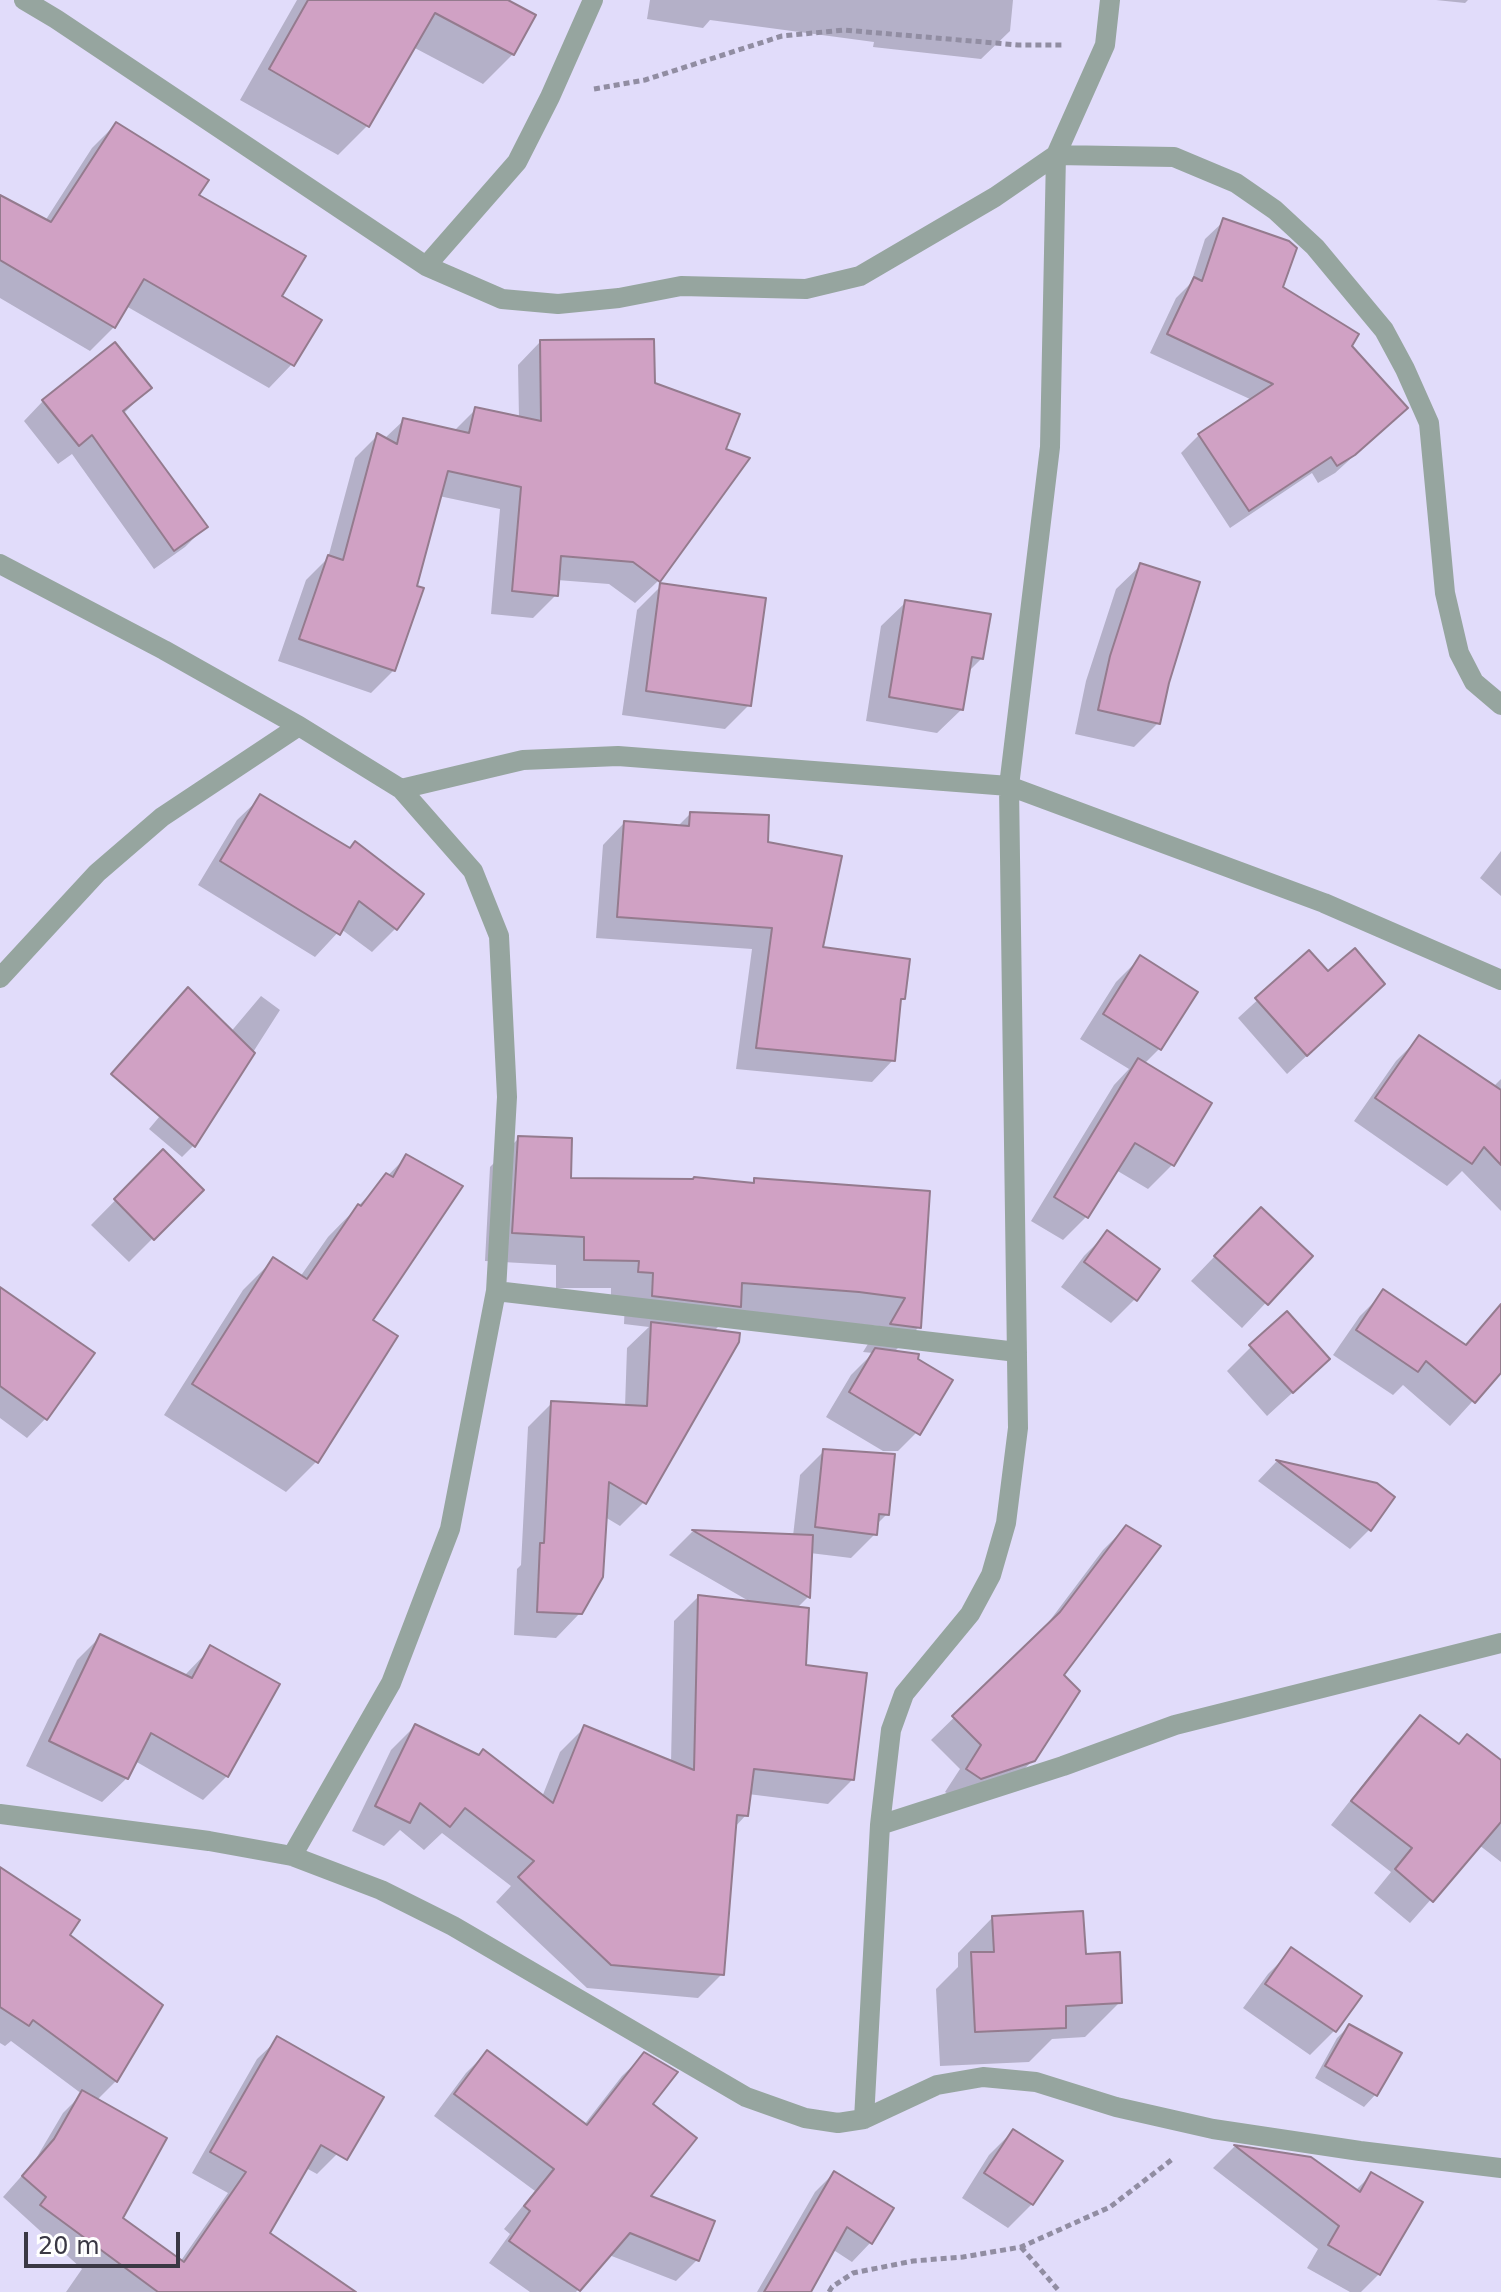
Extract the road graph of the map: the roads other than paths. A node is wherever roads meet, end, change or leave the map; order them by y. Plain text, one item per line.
1 (24, 0) edge
2 (593, 0) edge
3 (1110, 0) edge
4 (1056, 155) junction
5 (426, 266) junction
6 (0, 564) edge
7 (1501, 705) edge
8 (299, 726) junction
9 (1009, 786) junction
10 (401, 789) junction
11 (0, 978) edge
12 (1501, 980) edge
13 (496, 1291) junction
14 (1017, 1352) junction
15 (1501, 1643) edge
16 (0, 1814) edge
17 (880, 1825) junction
18 (292, 1856) junction
19 (864, 2119) junction
20 (1501, 2168) edge

1 - 5 street
2 - 5 street
3 - 4 street
4 - 5 street
4 - 7 street
4 - 9 street
6 - 8 street
8 - 10 street
8 - 11 street
9 - 10 street
9 - 12 street
9 - 14 street
10 - 13 street
13 - 14 street
13 - 18 street
14 - 17 street
15 - 17 street
16 - 18 street
17 - 19 street
18 - 19 street
19 - 20 street

